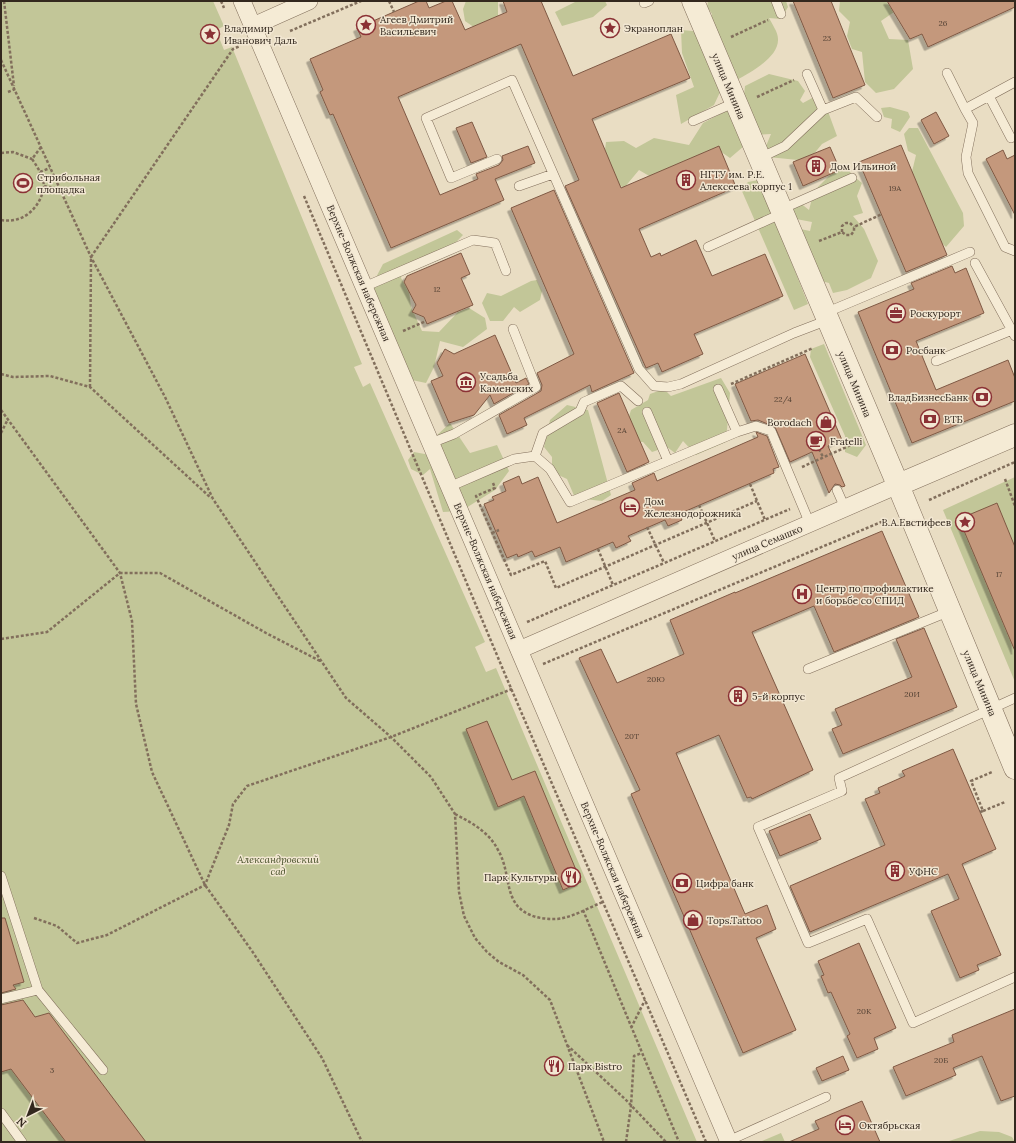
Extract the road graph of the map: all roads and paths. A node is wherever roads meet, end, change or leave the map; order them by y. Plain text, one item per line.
1 (4, 1) edge
2 (221, 1) edge
3 (242, 1) edge
4 (309, 1) edge
5 (361, 1) edge
6 (389, 1) edge
7 (693, 1) edge
8 (776, 1) edge
9 (394, 12) dead end
10 (782, 14) joint
11 (227, 15) dead end
12 (253, 26) junction
13 (285, 33) dead end
14 (731, 37) dead end
15 (238, 40) dead end
16 (240, 46) junction
17 (242, 52) dead end
18 (1, 60) edge
19 (946, 73) dead end
20 (807, 74) joint
21 (1015, 82) edge
22 (15, 89) junction
23 (8, 92) dead end
24 (990, 96) junction
25 (747, 99) junction
26 (965, 109) junction
27 (823, 110) junction
28 (876, 117) dead end
29 (693, 120) dead end
30 (1011, 138) dead end
31 (41, 147) junction
32 (1, 153) edge
33 (760, 158) junction
34 (32, 159) junction
35 (497, 159) dead end
36 (50, 168) junction
37 (40, 172) junction
38 (553, 174) junction
39 (852, 178) dead end
40 (44, 186) junction
41 (519, 186) dead end
42 (60, 189) junction
43 (302, 193) dead end
44 (783, 211) junction
45 (882, 214) dead end
46 (1, 220) edge
47 (854, 227) junction
48 (842, 232) junction
49 (818, 241) dead end
50 (708, 247) dead end
51 (1015, 251) edge
52 (970, 252) dead end
53 (91, 257) junction
54 (976, 263) dead end
55 (506, 271) dead end
56 (364, 287) junction
57 (827, 317) junction
58 (426, 321) dead end
59 (513, 329) dead end
60 (398, 333) dead end
61 (1013, 333) edge
62 (813, 348) dead end
63 (936, 361) dead end
64 (1, 374) edge
65 (90, 387) junction
66 (718, 389) joint
67 (638, 401) dead end
68 (1, 410) edge
69 (647, 412) dead end
70 (8, 419) junction
71 (736, 432) junction
72 (1, 433) edge
73 (1015, 435) edge
74 (431, 443) junction
75 (853, 444) dead end
76 (819, 449) dead end
77 (535, 456) junction
78 (823, 457) junction
79 (668, 461) junction
80 (814, 461) dead end
81 (1015, 462) edge
82 (488, 470) junction
83 (1005, 479) dead end
84 (750, 484) dead end
85 (898, 485) junction
86 (449, 487) junction
87 (837, 490) dead end
88 (213, 499) junction
89 (757, 500) junction
90 (929, 500) dead end
91 (699, 505) dead end
92 (802, 505) junction
93 (1015, 506) edge
94 (845, 508) junction
95 (765, 520) junction
96 (886, 520) dead end
97 (707, 522) junction
98 (810, 524) junction
99 (648, 527) dead end
100 (499, 530) dead end
101 (492, 533) junction
102 (715, 541) junction
103 (656, 545) junction
104 (598, 549) dead end
105 (664, 563) junction
106 (606, 567) junction
107 (120, 573) junction
108 (613, 585) junction
109 (950, 611) junction
110 (522, 624) dead end
111 (1, 639) edge
112 (519, 650) junction
113 (321, 662) junction
114 (540, 666) dead end
115 (808, 670) dead end
116 (512, 689) junction
117 (1015, 698) edge
118 (991, 708) junction
119 (391, 737) junction
120 (1015, 768) edge
121 (992, 772) dead end
122 (1005, 802) dead end
123 (455, 814) junction
124 (1, 876) edge
125 (205, 885) junction
126 (603, 902) junction
127 (583, 910) junction
128 (34, 918) dead end
129 (1015, 977) edge
130 (38, 990) junction
131 (1, 999) edge
132 (645, 1000) junction
133 (631, 1029) junction
134 (567, 1045) junction
135 (642, 1053) junction
136 (103, 1070) dead end
137 (826, 1097) dead end
138 (631, 1106) junction
139 (1, 1113) edge
140 (22, 1142) edge
141 (362, 1142) edge
142 (604, 1142) edge
143 (626, 1142) edge
144 (666, 1142) edge
145 (679, 1142) edge
146 (706, 1142) edge
147 (728, 1142) edge

1 - 22 path
2 - 11 path
3 - 12 street, Верхне-Волжская набережная
4 - 12 street
5 - 13 path
6 - 9 path
7 - 25 street, улица Минина
8 - 10 lane
10 - 14 path
12 - 56 street, Верхне-Волжская набережная
15 - 16 path
16 - 17 path
16 - 53 path
18 - 22 path
19 - 26 lane
20 - 25 path
20 - 27 lane
21 - 24 lane
22 - 23 path
22 - 31 path
24 - 26 lane
24 - 30 lane
25 - 29 lane
25 - 33 street, улица Минина
26 - 51 lane
27 - 28 lane
27 - 33 lane
31 - 34 path
31 - 36 path
32 - 34 path
33 - 44 street, улица Минина
34 - 37 path
35 - 38 lane
36 - 37 path
36 - 42 path
37 - 40 path
38 - 41 lane
38 - 57 lane
39 - 44 lane
40 - 42 path
40 - 46 path
42 - 53 path
43 - 116 path
44 - 50 lane
44 - 57 street, улица Минина
45 - 47 path
47 - 48 path
47 - 48 path
48 - 49 path
52 - 57 lane
53 - 65 path
53 - 88 path
54 - 61 lane
55 - 56 lane
56 - 74 street, Верхне-Волжская набережная
57 - 85 street, улица Минина
58 - 60 path
59 - 74 lane
61 - 63 lane
62 - 66 path
64 - 65 path
65 - 88 path
66 - 71 lane
67 - 77 lane
68 - 70 path
69 - 79 lane
70 - 72 path
70 - 107 path
71 - 79 lane
71 - 92 lane
73 - 85 street, улица Семашко
74 - 86 street, Верхне-Волжская набережная
75 - 78 path
76 - 78 path
77 - 79 lane
77 - 82 lane
78 - 80 path
81 - 90 path
82 - 86 lane
82 - 101 path
83 - 93 path
84 - 89 path
85 - 94 street, улица Семашко
85 - 109 street, улица Минина
86 - 112 street, Верхне-Волжская набережная
87 - 94 lane
88 - 113 path
89 - 95 path
89 - 97 path
91 - 97 path
92 - 95 path
92 - 98 lane
94 - 98 street, улица Семашко
95 - 102 path
96 - 114 path
97 - 102 path
97 - 103 path
98 - 112 street, улица Семашко
99 - 103 path
100 - 101 path
101 - 106 path
102 - 105 path
103 - 105 path
103 - 106 path
104 - 106 path
105 - 108 path
106 - 108 path
107 - 111 path
107 - 113 path
107 - 125 path
108 - 110 path
109 - 115 lane
109 - 118 street, улица Минина
112 - 147 street, Верхне-Волжская набережная
113 - 119 path
116 - 119 path
116 - 126 path
117 - 118 lane
118 - 120 street, улица Минина
118 - 129 lane
119 - 123 path
119 - 125 path
121 - 122 path
123 - 127 path
123 - 134 path
124 - 130 lane
125 - 128 path
125 - 141 path
126 - 127 path
126 - 132 path
127 - 133 path
130 - 131 lane
130 - 136 lane
132 - 133 path
132 - 146 path
133 - 135 path
134 - 138 path
134 - 142 path
135 - 138 path
135 - 145 path
137 - 147 lane
138 - 143 path
138 - 144 path
139 - 140 lane

